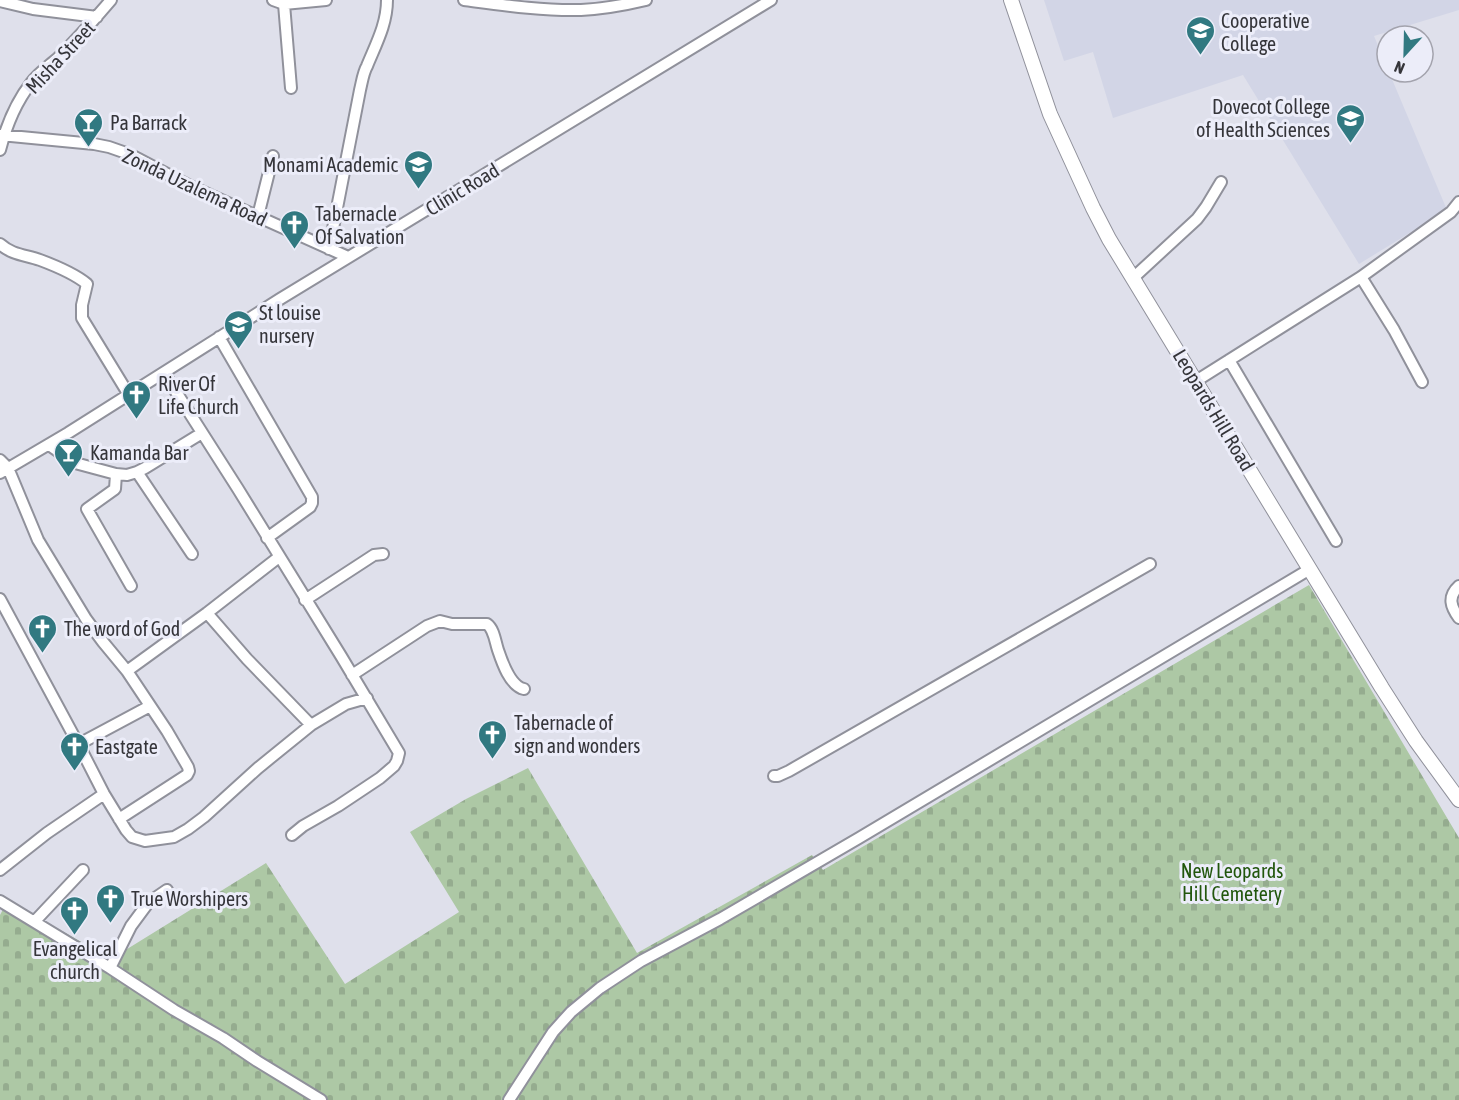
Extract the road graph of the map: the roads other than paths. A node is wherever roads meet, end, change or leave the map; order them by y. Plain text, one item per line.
1 (111, 0) edge
2 (273, 0) edge
3 (326, 0) edge
4 (387, 0) edge
5 (464, 0) edge
6 (646, 0) edge
7 (770, 0) edge
8 (1011, 0) edge
9 (0, 2) edge
10 (285, 4) junction
11 (97, 16) junction
12 (291, 88) dead end
13 (2, 135) edge
14 (0, 150) edge
15 (273, 156) dead end
16 (1221, 182) dead end
17 (1459, 202) edge
18 (258, 216) junction
19 (0, 244) edge
20 (329, 249) junction
21 (348, 257) junction
22 (1361, 277) junction
23 (1133, 278) junction
24 (219, 337) junction
25 (1229, 360) junction
26 (164, 373) junction
27 (1196, 381) junction
28 (1422, 382) dead end
29 (129, 395) junction
30 (201, 433) junction
31 (49, 445) junction
32 (3, 467) edge
33 (137, 472) junction
34 (116, 474) junction
35 (267, 538) junction
36 (1336, 541) dead end
37 (192, 554) dead end
38 (383, 554) dead end
39 (279, 557) junction
40 (1150, 564) dead end
41 (1310, 569) junction
42 (131, 586) dead end
43 (1459, 586) edge
44 (305, 600) junction
45 (1, 603) edge
46 (207, 613) junction
47 (1459, 618) edge
48 (127, 671) junction
49 (352, 675) junction
50 (524, 689) dead end
51 (366, 698) junction
52 (150, 706) junction
53 (311, 725) junction
54 (79, 744) junction
55 (774, 776) dead end
56 (104, 794) junction
57 (1459, 800) edge
58 (119, 819) junction
59 (292, 835) dead end
60 (0, 870) edge
61 (83, 870) dead end
62 (167, 890) dead end
63 (0, 901) edge
64 (35, 921) junction
65 (110, 968) junction
66 (321, 1100) edge
67 (509, 1100) edge

1 - 11 street, Misha Street
2 - 10 street
3 - 10 street
4 - 20 street
5 - 6 street
7 - 21 street, Clinic Road
8 - 23 main road, Leopards Hill Road
9 - 11 street
10 - 12 street
11 - 13 street, Misha Street
13 - 14 street, Misha Street
13 - 18 street, Zonda Uzalema Road
15 - 18 street
16 - 23 street
17 - 22 street
18 - 20 street, Zonda Uzalema Road
19 - 29 street
20 - 21 street, Zonda Uzalema Road
21 - 24 street, Clinic Road
22 - 25 street
22 - 28 street
23 - 27 main road, Leopards Hill Road
24 - 26 street, Clinic Road
24 - 35 street
25 - 27 street
25 - 36 street
26 - 29 street, Clinic Road
26 - 30 street
27 - 41 main road, Leopards Hill Road
29 - 31 street, Clinic Road
30 - 33 street
30 - 35 street
31 - 32 street, Clinic Road
31 - 34 street
32 - 48 street
33 - 34 street
33 - 37 street
34 - 42 street
35 - 39 street
38 - 44 street
39 - 44 street
39 - 46 street
40 - 55 street
41 - 57 main road, Leopards Hill Road
41 - 67 street
43 - 47 street
44 - 49 street
45 - 54 street
46 - 48 street
46 - 53 street
48 - 52 street
49 - 50 street
49 - 51 street
51 - 53 street
51 - 59 street
52 - 54 street
52 - 58 street
53 - 58 street
54 - 56 street
56 - 58 street
56 - 60 street
61 - 64 street
62 - 65 street
63 - 64 street
64 - 65 street
65 - 66 street

